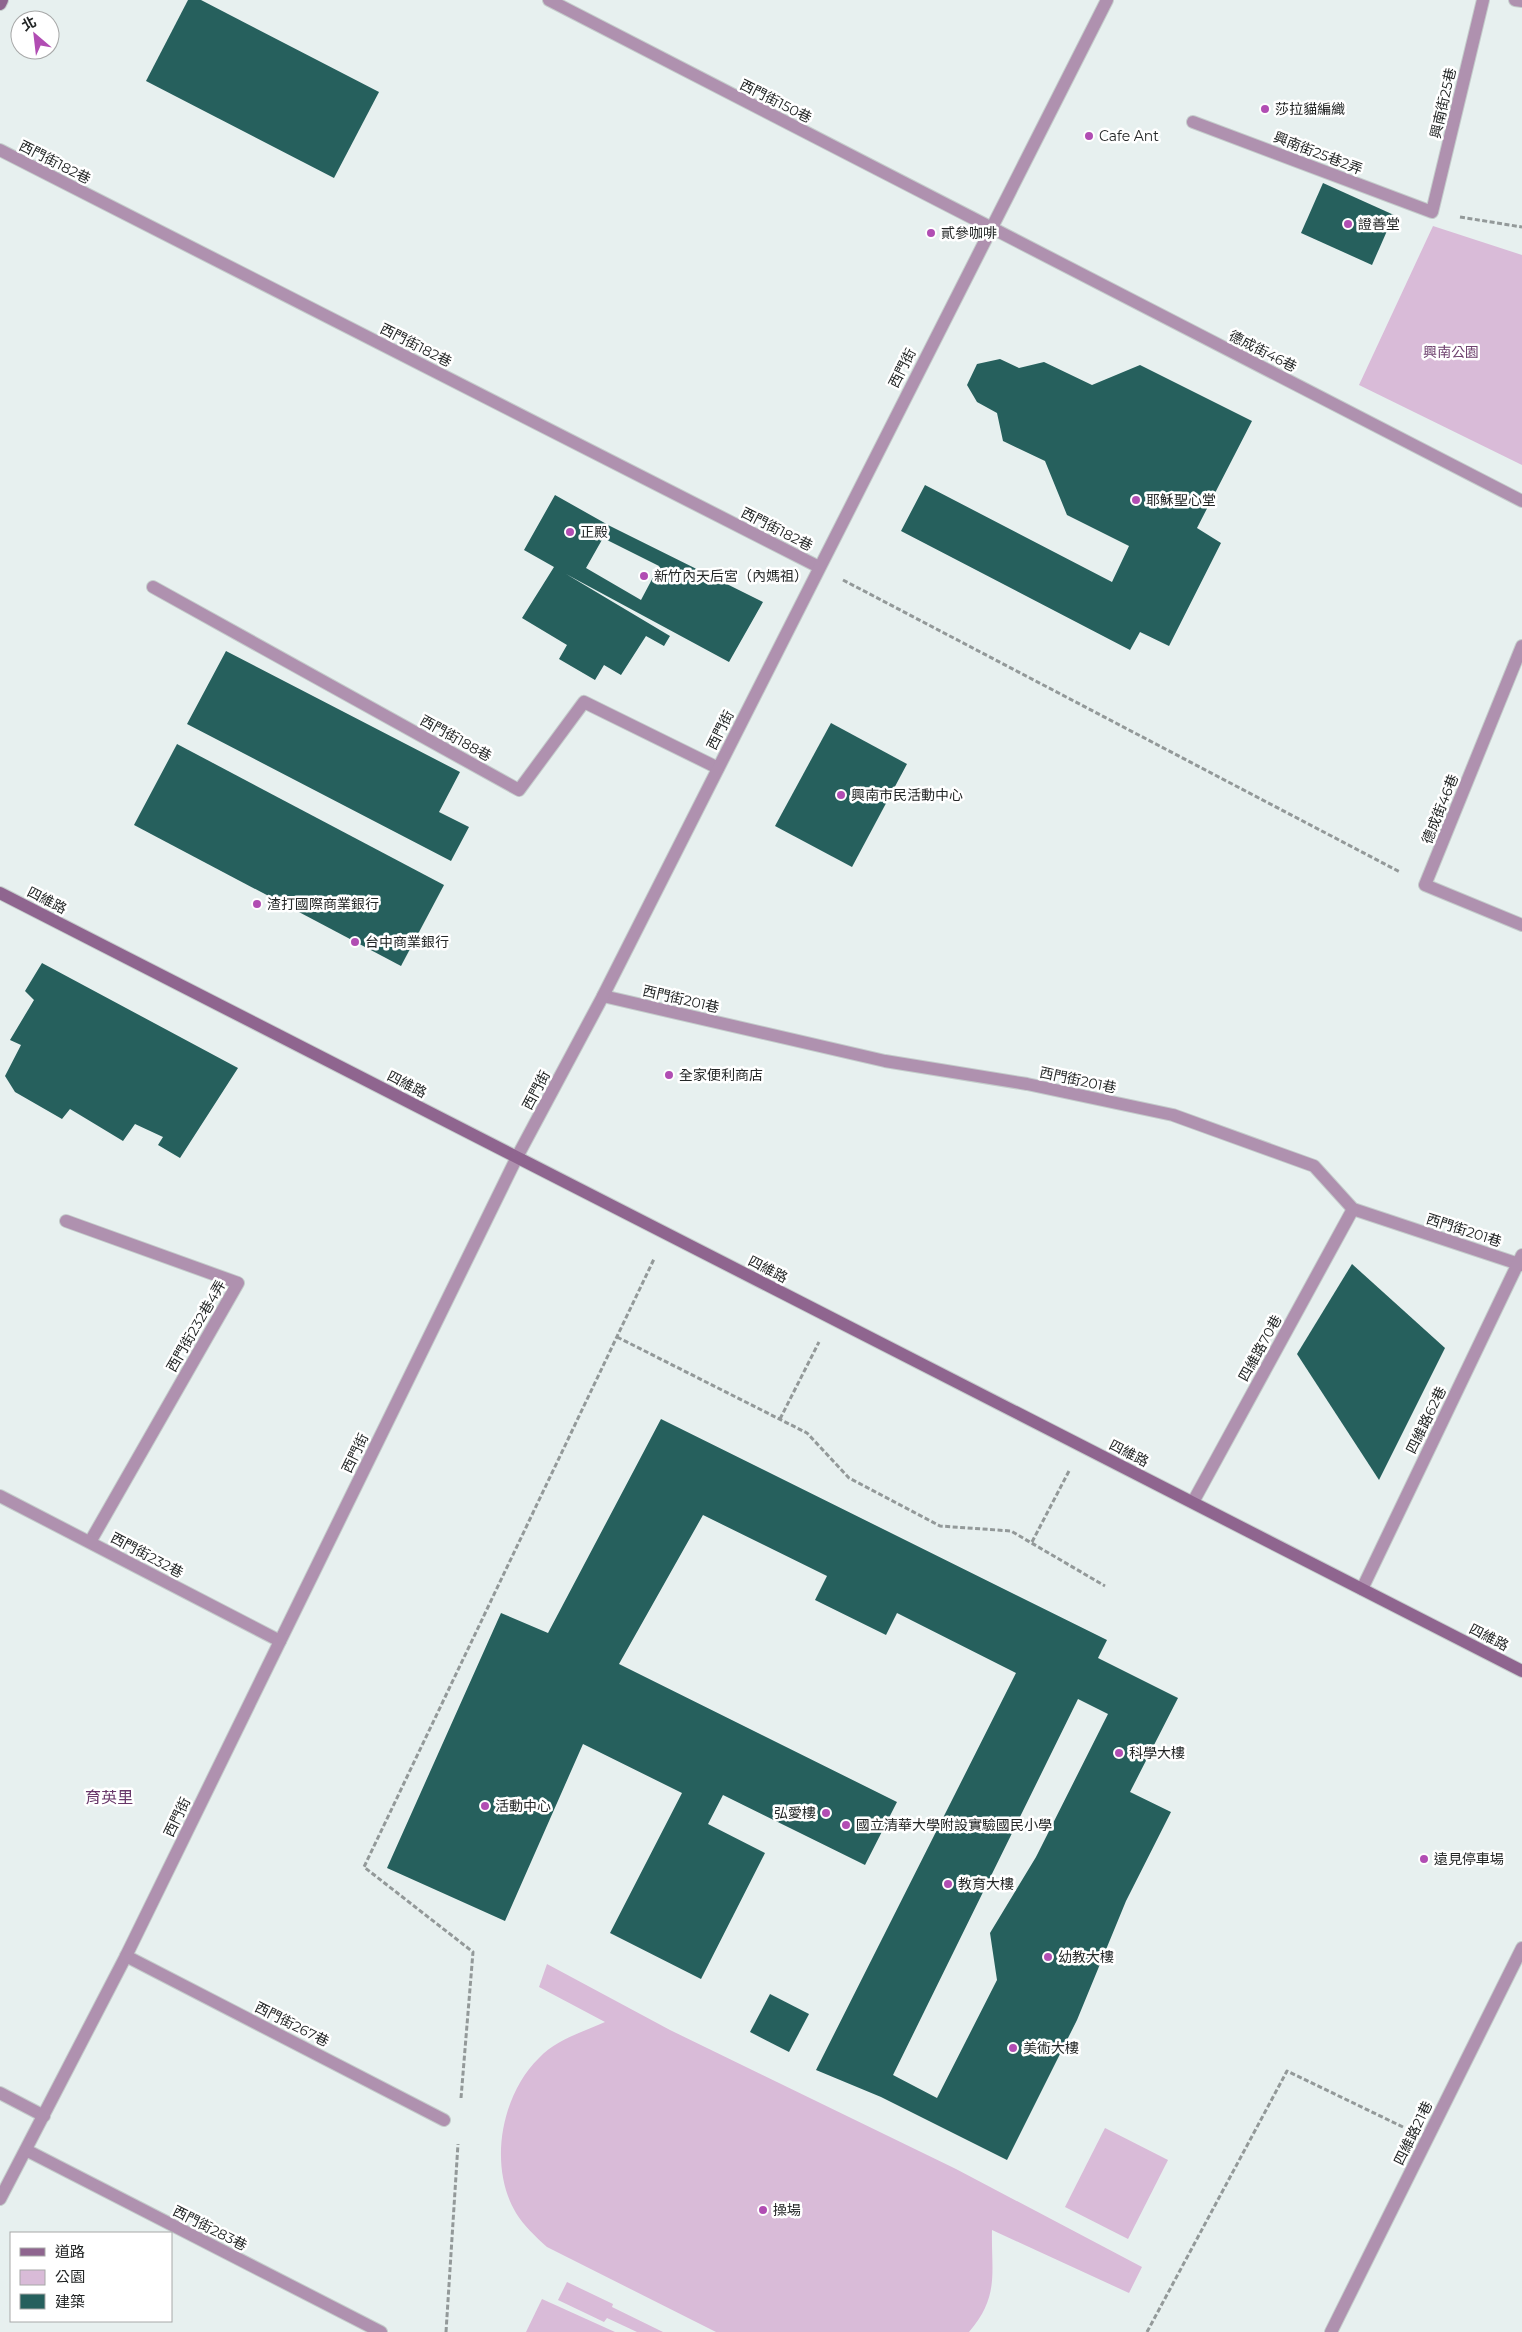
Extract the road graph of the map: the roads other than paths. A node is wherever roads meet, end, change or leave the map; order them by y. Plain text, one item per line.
1 (2, 0) edge
2 (549, 0) edge
3 (1107, 0) edge
4 (1483, 0) edge
5 (1515, 0) edge
6 (1522, 1) edge
7 (0, 4) edge
8 (1193, 122) dead end
9 (0, 150) edge
10 (1432, 212) joint
11 (990, 229) junction
12 (1522, 501) edge
13 (819, 567) junction
14 (152, 587) dead end
15 (1522, 646) edge
16 (718, 768) junction
17 (0, 893) edge
18 (1522, 926) edge
19 (603, 996) junction
20 (517, 1157) junction
21 (1353, 1209) junction
22 (66, 1221) dead end
23 (1521, 1261) edge
24 (0, 1496) edge
25 (1193, 1502) junction
26 (90, 1542) junction
27 (1362, 1589) junction
28 (280, 1641) junction
29 (1522, 1671) edge
30 (1522, 1948) edge
31 (126, 1956) junction
32 (0, 2093) edge
33 (44, 2116) junction
34 (444, 2120) dead end
35 (26, 2150) junction
36 (0, 2198) edge
37 (381, 2332) edge
38 (1331, 2332) edge

1 - 7 street
2 - 11 street, 西門街150巷
3 - 11 street, 西門街
4 - 10 street, 興南街25巷
5 - 6 street
8 - 10 street, 興南街25巷2弄
9 - 13 street, 西門街182巷
11 - 12 street, 德成街46巷
11 - 13 street, 西門街
13 - 16 street, 西門街
14 - 16 street, 西門街188巷
15 - 18 street, 德成街46巷
16 - 19 street, 西門街
17 - 20 street, 四維路
19 - 20 street, 西門街
19 - 21 street, 西門街201巷
20 - 25 street, 四維路
20 - 28 street, 西門街
21 - 23 street, 西門街201巷
21 - 25 street, 四維路70巷
22 - 26 street, 西門街232巷4弄
23 - 27 street, 四維路62巷
24 - 26 street, 西門街232巷
25 - 27 street, 四維路
26 - 28 street, 西門街232巷
27 - 29 street, 四維路
28 - 31 street, 西門街
30 - 38 street, 四維路21巷
31 - 33 street, 西門街
31 - 34 street, 西門街267巷
32 - 33 street
33 - 35 street, 西門街
35 - 36 street, 西門街
35 - 37 street, 西門街283巷

